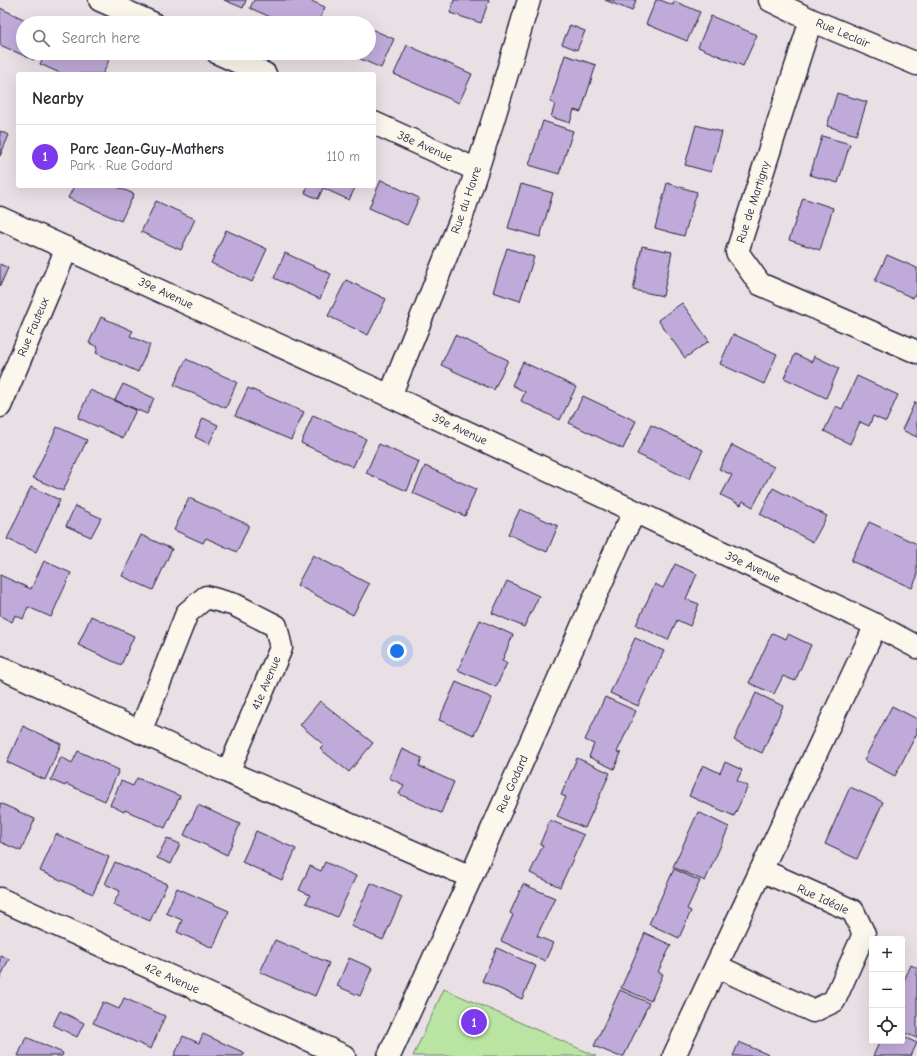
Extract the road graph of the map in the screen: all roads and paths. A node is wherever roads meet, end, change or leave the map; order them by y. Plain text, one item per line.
1 (100, 0) edge
2 (529, 0) edge
3 (770, 0) edge
4 (136, 16) edge
5 (811, 20) junction
6 (234, 60) edge
7 (917, 64) edge
8 (261, 72) edge
9 (376, 124) edge
10 (477, 170) junction
11 (0, 218) edge
12 (67, 248) junction
13 (917, 352) edge
14 (390, 396) junction
15 (0, 406) edge
16 (635, 512) junction
17 (876, 625) junction
18 (917, 647) edge
19 (0, 667) edge
20 (140, 732) junction
21 (228, 772) junction
22 (761, 870) junction
23 (471, 877) junction
24 (0, 899) edge
25 (716, 966) junction
26 (344, 1056) edge
27 (389, 1056) edge
28 (674, 1056) edge

1 - 4 street
2 - 10 street, Rue du Havre
3 - 5 street, Rue Leclair
5 - 7 street, Rue Leclair
5 - 13 street, Rue de Martigny
6 - 8 street
9 - 10 street, 38e Avenue
10 - 14 street, Rue du Havre
11 - 12 street, 39e Avenue
12 - 14 street, 39e Avenue
12 - 15 street, Rue Fauteux
14 - 16 street, 39e Avenue
16 - 17 street, 39e Avenue
16 - 23 street, Rue Godard
17 - 18 street, 39e Avenue
17 - 22 street
19 - 20 street
20 - 21 street
20 - 21 street, 41e Avenue
21 - 23 street
22 - 25 street
22 - 25 street, Rue Idéale
23 - 27 street, Rue Godard
24 - 26 street, 42e Avenue
25 - 28 street

